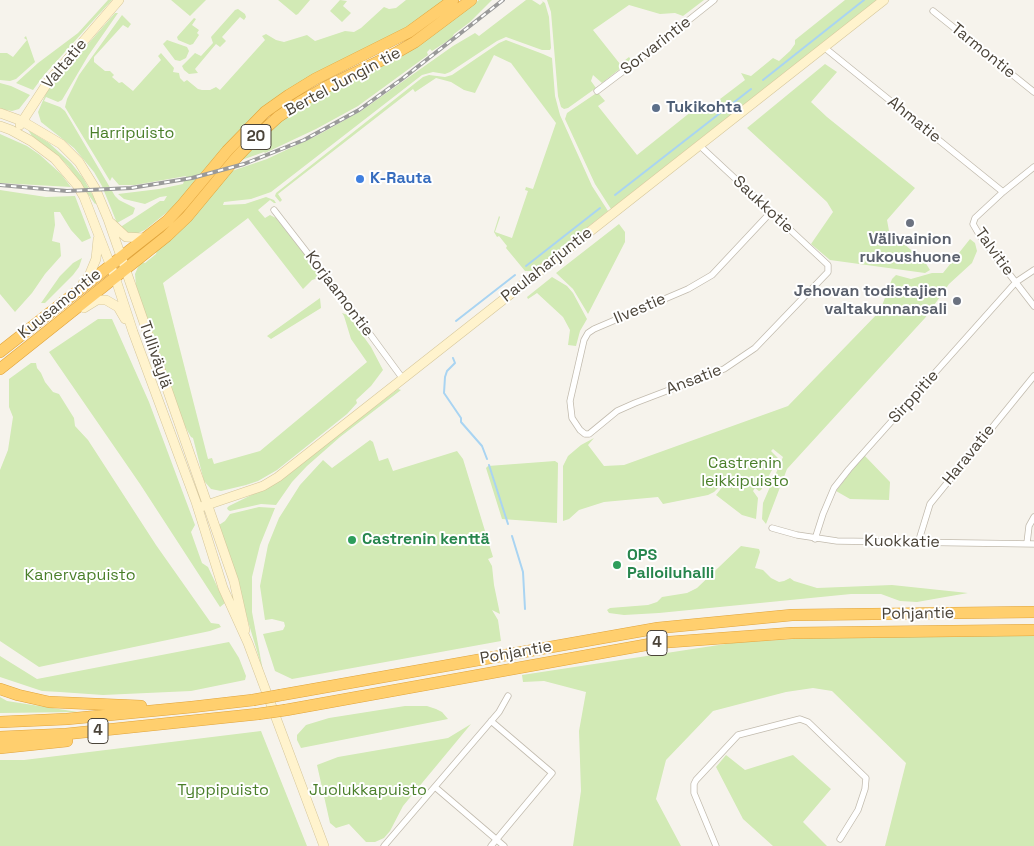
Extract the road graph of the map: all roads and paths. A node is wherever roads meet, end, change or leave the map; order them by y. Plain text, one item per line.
1 (119, 0) edge
2 (453, 0) edge
3 (472, 0) edge
4 (714, 0) edge
5 (884, 0) edge
6 (933, 11) dead end
7 (825, 48) junction
8 (596, 90) dead end
9 (1034, 92) edge
10 (0, 113) edge
11 (22, 121) junction
12 (0, 126) edge
13 (16, 132) junction
14 (699, 145) junction
15 (1034, 168) edge
16 (1003, 192) junction
17 (274, 210) dead end
18 (771, 212) junction
19 (108, 219) junction
20 (98, 234) junction
21 (146, 238) junction
22 (121, 256) junction
23 (110, 264) junction
24 (828, 265) joint
25 (126, 269) junction
26 (1034, 270) edge
27 (115, 277) junction
28 (1016, 282) junction
29 (76, 292) junction
30 (1034, 306) edge
31 (133, 332) junction
32 (36, 340) junction
33 (0, 352) edge
34 (0, 369) edge
35 (1034, 376) edge
36 (402, 379) junction
37 (585, 434) joint
38 (208, 504) junction
39 (198, 508) junction
40 (1034, 517) edge
41 (772, 528) dead end
42 (816, 539) junction
43 (918, 543) junction
44 (1031, 544) edge
45 (1034, 612) edge
46 (1034, 630) edge
47 (248, 643) junction
48 (0, 689) edge
49 (508, 696) dead end
50 (192, 708) junction
51 (491, 721) junction
52 (0, 722) edge
53 (195, 722) junction
54 (0, 737) edge
55 (0, 748) edge
56 (435, 787) junction
57 (840, 839) dead end
58 (497, 840) junction
59 (324, 846) edge
60 (384, 846) edge
61 (491, 846) edge
62 (504, 846) edge
63 (716, 846) edge

1 - 11 main road, Valtatie
2 - 21 highway, Bertel Jungin tie / 20
3 - 25 highway, Bertel Jungin tie / 20
4 - 8 street, Sorvarintie
5 - 7 main road, Paulaharjuntie
6 - 9 street, Tarmontie
7 - 14 main road, Paulaharjuntie
7 - 16 street, Ahmatie
10 - 11 main road, Tulliväylä
11 - 13 main road, Valtatie
11 - 19 main road, Tulliväylä
12 - 13 main road, Tulliväylä
13 - 20 main road, Tulliväylä
14 - 18 street, Saukkotie
14 - 36 main road, Paulaharjuntie
15 - 16 street
16 - 28 street, Talvitie
17 - 36 street, Korjaamontie
18 - 24 street, Saukkotie
18 - 37 street, Ilvestie
19 - 21 main road
19 - 22 main road, Tulliväylä
20 - 23 main road, Tulliväylä
20 - 29 main road
21 - 22 highway, Bertel Jungin tie / 20
22 - 23 highway, Kuusamontie / 20
22 - 25 main road, Tulliväylä
23 - 27 main road, Tulliväylä
23 - 29 highway, Kuusamontie / 20
24 - 37 street, Ansatie
25 - 27 highway, Bertel Jungin tie / 20
25 - 38 main road, Tulliväylä
26 - 28 street, Sirppitie
27 - 31 main road, Tulliväylä
27 - 32 highway, Kuusamontie / 20
28 - 30 street, Talvitie
28 - 42 street, Sirppitie
29 - 33 highway, Kuusamontie / 20
31 - 32 main road
31 - 39 main road, Tulliväylä
32 - 34 highway, Kuusamontie / 20
35 - 43 street, Haravatie
36 - 38 main road, Paulaharjuntie
38 - 39 main road, Paulaharjuntie
38 - 47 main road, Tulliväylä
39 - 47 main road, Tulliväylä
40 - 44 street
41 - 42 street, Kuokkatie
42 - 43 street, Kuokkatie
43 - 44 street, Kuokkatie
45 - 50 highway, Pohjantie / 4, bridge
46 - 53 highway, Pohjantie / 4, bridge
47 - 59 main road, Tulliväylä
48 - 50 highway
49 - 51 street
50 - 52 highway, Pohjantie / 4
51 - 56 street
51 - 58 street
53 - 54 highway, Pohjantie / 4
53 - 55 highway
56 - 58 street
56 - 60 street
57 - 63 street
58 - 61 street
58 - 62 street

